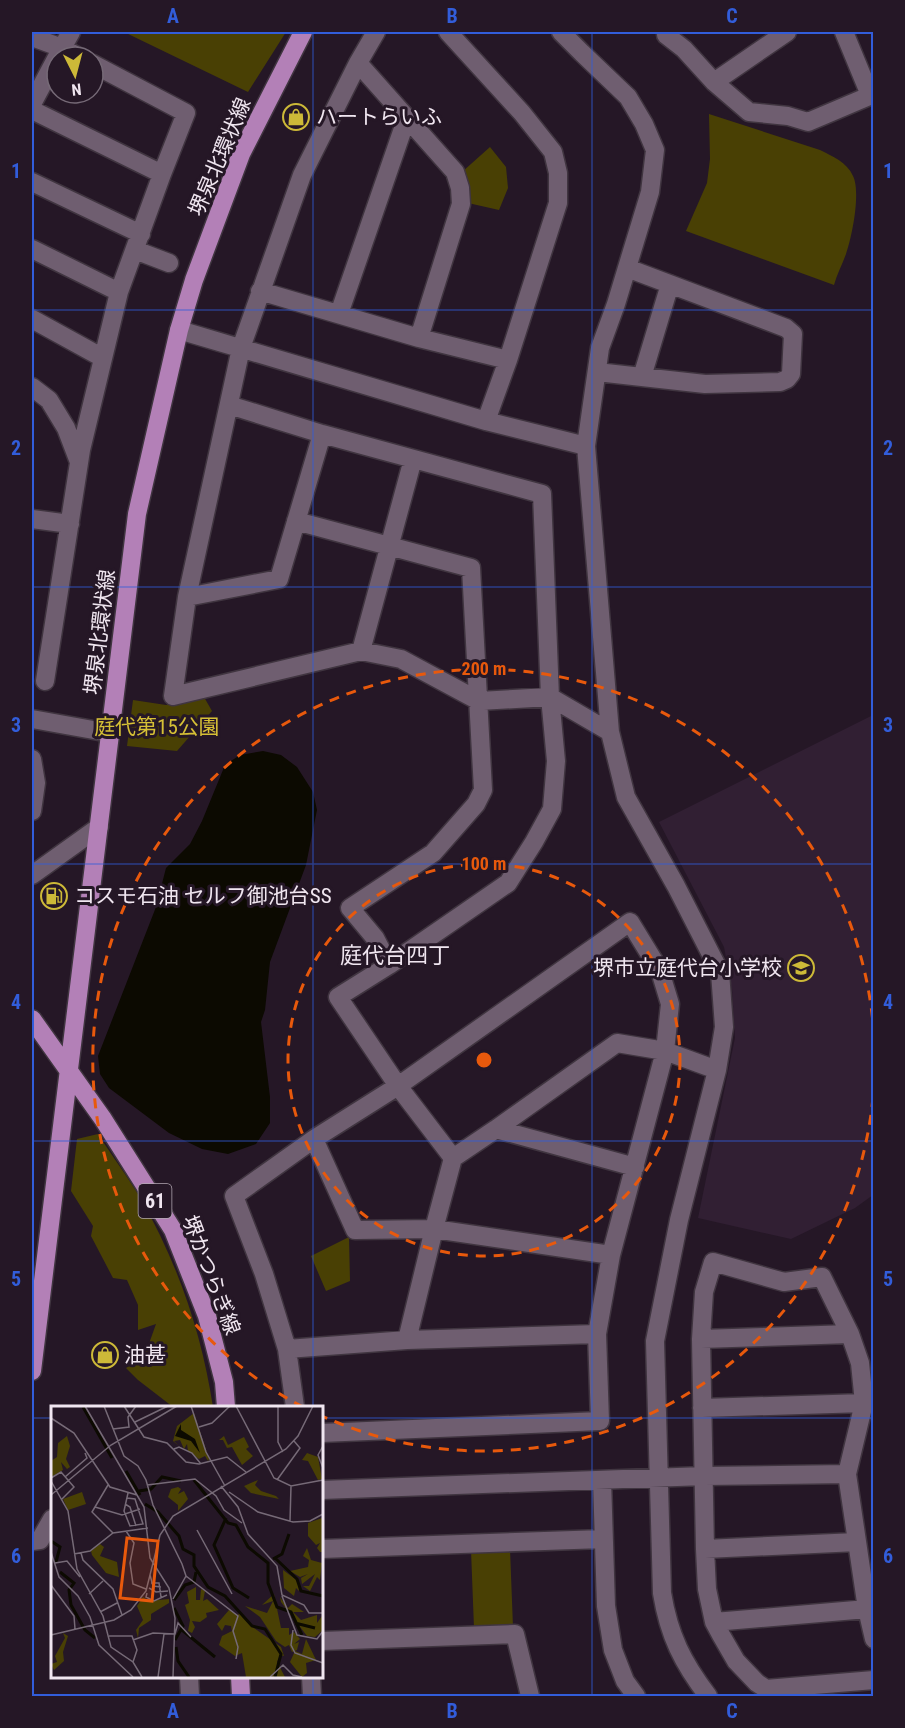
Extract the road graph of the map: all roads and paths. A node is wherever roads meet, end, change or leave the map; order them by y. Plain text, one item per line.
1 (303, 32) edge
2 (376, 32) edge
3 (448, 32) edge
4 (561, 32) edge
5 (669, 32) edge
6 (787, 32) edge
7 (844, 32) edge
8 (32, 37) edge
9 (45, 45) edge
10 (358, 63) junction
11 (105, 70) edge
12 (45, 80) edge
13 (714, 82) junction
14 (872, 94) edge
15 (32, 104) edge
16 (32, 110) edge
17 (406, 117) junction
18 (162, 174) junction
19 (32, 182) edge
20 (138, 242) junction
21 (32, 249) edge
22 (169, 263) dead end
23 (627, 268) junction
24 (670, 284) junction
25 (260, 291) junction
26 (119, 292) junction
27 (339, 314) junction
28 (32, 319) edge
29 (179, 330) junction
30 (419, 338) junction
31 (241, 348) junction
32 (103, 358) junction
33 (508, 360) junction
34 (597, 372) junction
35 (642, 377) junction
36 (32, 387) edge
37 (229, 405) junction
38 (486, 421) junction
39 (322, 434) junction
40 (586, 446) junction
41 (413, 459) junction
42 (79, 464) junction
43 (32, 519) edge
44 (296, 521) junction
45 (70, 524) junction
46 (390, 547) junction
47 (187, 597) junction
48 (362, 651) junction
49 (45, 681) dead end
50 (550, 697) junction
51 (479, 702) junction
52 (32, 719) edge
53 (610, 732) junction
54 (110, 734) junction
55 (32, 759) edge
56 (32, 811) edge
57 (99, 827) junction
58 (32, 875) edge
59 (389, 965) junction
60 (32, 1019) edge
61 (665, 1051) junction
62 (68, 1069) junction
63 (717, 1070) junction
64 (398, 1086) junction
65 (496, 1129) junction
66 (314, 1139) junction
67 (453, 1158) junction
68 (635, 1167) junction
69 (434, 1229) junction
70 (612, 1255) junction
71 (34, 1332) edge
72 (597, 1334) junction
73 (850, 1334) junction
74 (701, 1339) junction
75 (407, 1340) junction
76 (287, 1349) junction
77 (32, 1371) edge
78 (864, 1403) junction
79 (226, 1406) edge
80 (295, 1406) edge
81 (702, 1408) junction
82 (322, 1433) edge
83 (847, 1474) junction
84 (704, 1476) junction
85 (658, 1478) junction
86 (602, 1480) junction
87 (322, 1490) edge
88 (51, 1521) edge
89 (603, 1539) junction
90 (32, 1541) edge
91 (857, 1542) junction
92 (322, 1549) edge
93 (705, 1549) junction
94 (867, 1609) junction
95 (714, 1622) junction
96 (873, 1639) edge
97 (322, 1641) edge
98 (189, 1677) edge
99 (240, 1677) edge
100 (311, 1677) edge
101 (873, 1680) edge
102 (771, 1693) edge
103 (190, 1696) edge
104 (241, 1696) edge
105 (312, 1696) edge
106 (530, 1696) edge
107 (636, 1696) edge
108 (708, 1696) edge

1 - 29 main road, 堺泉北環状線
2 - 10 street
3 - 33 street
4 - 23 street
5 - 13 street
6 - 13 street
7 - 14 street
8 - 9 street
10 - 17 street
10 - 25 street
11 - 18 street
12 - 15 street
13 - 14 street
16 - 18 street
17 - 27 street
17 - 30 street
18 - 20 street
19 - 20 street
20 - 22 street
20 - 26 street
21 - 26 street
23 - 24 street
23 - 34 street
24 - 35 street
24 - 35 street
25 - 27 street
25 - 31 street
26 - 32 street
27 - 30 street
28 - 32 street
29 - 31 street
29 - 54 main road, 堺泉北環状線
30 - 33 street
31 - 37 street
31 - 38 street
32 - 42 street
33 - 38 street
34 - 35 street
34 - 40 street
36 - 42 street
37 - 39 street
37 - 47 street
38 - 40 street
39 - 41 street
39 - 44 street
40 - 53 street
41 - 46 street
41 - 50 street
42 - 45 street
43 - 45 street
44 - 46 street
44 - 47 street
45 - 49 street
46 - 48 street
46 - 51 street
47 - 48 street
48 - 51 street
50 - 51 street
50 - 53 street
50 - 59 street
51 - 59 street
52 - 54 street
53 - 63 street
54 - 57 main road, 堺泉北環状線
55 - 56 street
57 - 58 street
57 - 62 main road, 堺泉北環状線
59 - 64 street
60 - 62 main road, 堺かつらぎ線 / 61
61 - 63 street
61 - 64 street
61 - 65 street
61 - 68 street
62 - 71 main road, 堺泉北環状線
62 - 79 main road, 堺かつらぎ線 / 61
63 - 85 street
64 - 66 street
64 - 67 street
65 - 67 street
65 - 68 street
66 - 69 street
66 - 76 street
67 - 69 street
68 - 70 street
69 - 70 street
69 - 75 street
70 - 72 street
71 - 77 main road, 堺泉北環状線
72 - 75 street
72 - 82 street
73 - 74 street
73 - 74 street
73 - 78 street
74 - 81 street
75 - 76 street
76 - 80 street
78 - 81 street
78 - 83 street
81 - 84 street
83 - 84 street
83 - 91 street
84 - 85 street
84 - 93 street
85 - 86 street
85 - 108 street
86 - 87 street
86 - 89 street
88 - 90 street
89 - 92 street
89 - 107 street
91 - 93 street
91 - 94 street
93 - 95 street
94 - 95 street
94 - 96 street
95 - 102 street
97 - 106 street
98 - 103 street
99 - 104 main road
100 - 105 street
101 - 102 street

